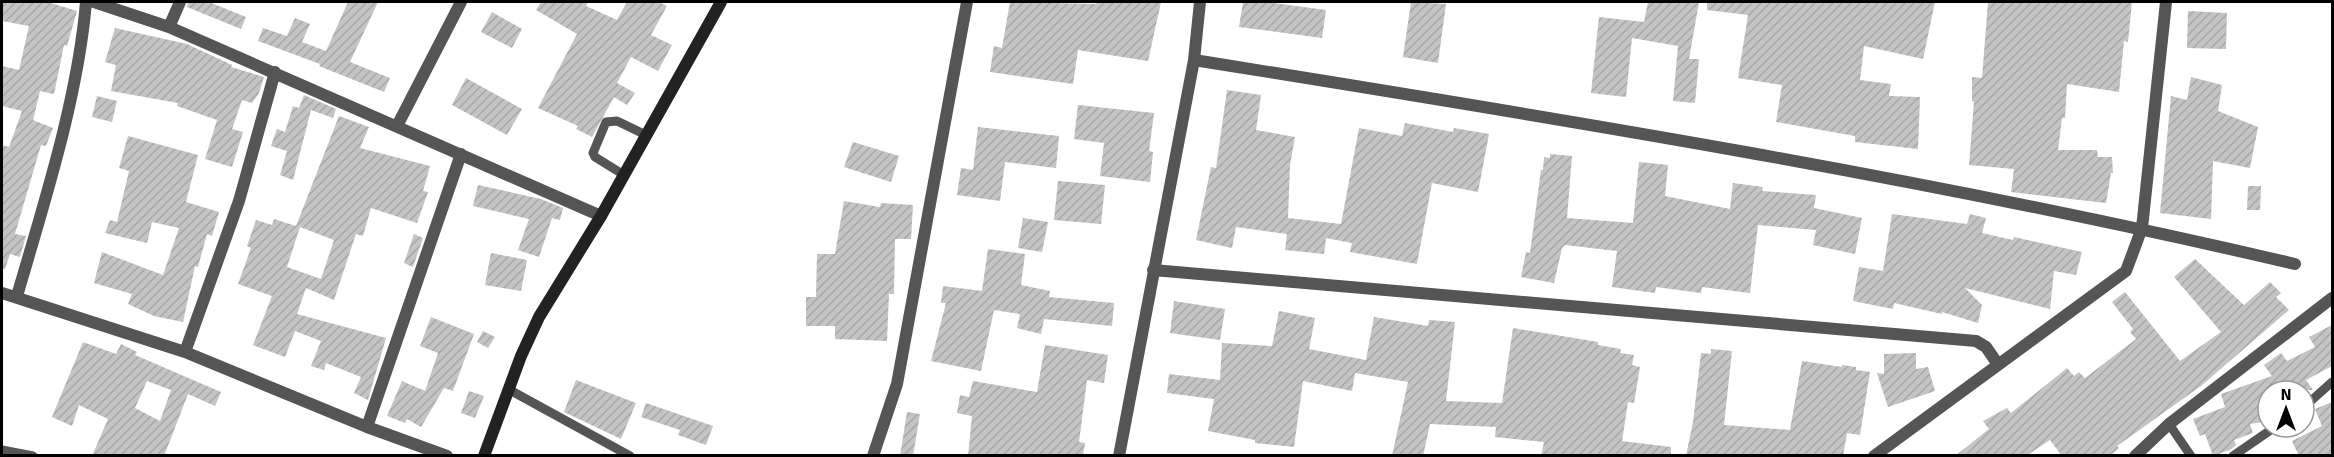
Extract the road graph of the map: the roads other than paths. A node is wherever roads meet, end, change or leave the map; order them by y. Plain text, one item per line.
1 (86, 2) edge
2 (94, 2) edge
3 (180, 2) edge
4 (461, 2) edge
5 (722, 2) edge
6 (967, 2) edge
7 (1200, 2) edge
8 (2166, 2) edge
9 (169, 27) junction
10 (1194, 60) junction
11 (275, 72) junction
12 (397, 126) junction
13 (646, 135) junction
14 (461, 154) junction
15 (624, 175) junction
16 (601, 216) junction
17 (2142, 228) junction
18 (2295, 264) dead end
19 (1153, 270) junction
20 (2, 293) edge
21 (17, 296) junction
22 (2332, 298) edge
23 (185, 352) junction
24 (1997, 363) junction
25 (2332, 382) edge
26 (508, 389) junction
27 (2316, 396) edge
28 (2169, 424) junction
29 (367, 427) junction
30 (2258, 439) edge
31 (2, 450) edge
32 (33, 456) edge
33 (447, 456) edge
34 (484, 456) edge
35 (630, 456) edge
36 (873, 456) edge
37 (1119, 456) edge
38 (1874, 456) edge
39 (2135, 456) edge
40 (2191, 456) edge
41 (2233, 456) edge

1 - 21 street
2 - 9 street
3 - 9 street
4 - 12 street
5 - 13 main road
6 - 36 street
7 - 10 street
8 - 17 street
9 - 11 street
10 - 17 street
10 - 19 street
11 - 12 street
11 - 23 street
12 - 14 street
13 - 15 main road
13 - 15 lane
14 - 16 street
14 - 29 street
15 - 16 main road
16 - 26 main road
17 - 18 street
17 - 24 street
19 - 24 street
19 - 37 street
20 - 21 street
21 - 23 street
22 - 28 street
23 - 29 street
24 - 38 street
25 - 27 lane
26 - 34 main road
26 - 35 lane
28 - 39 street
28 - 40 lane
29 - 33 street
30 - 41 lane
31 - 32 lane

